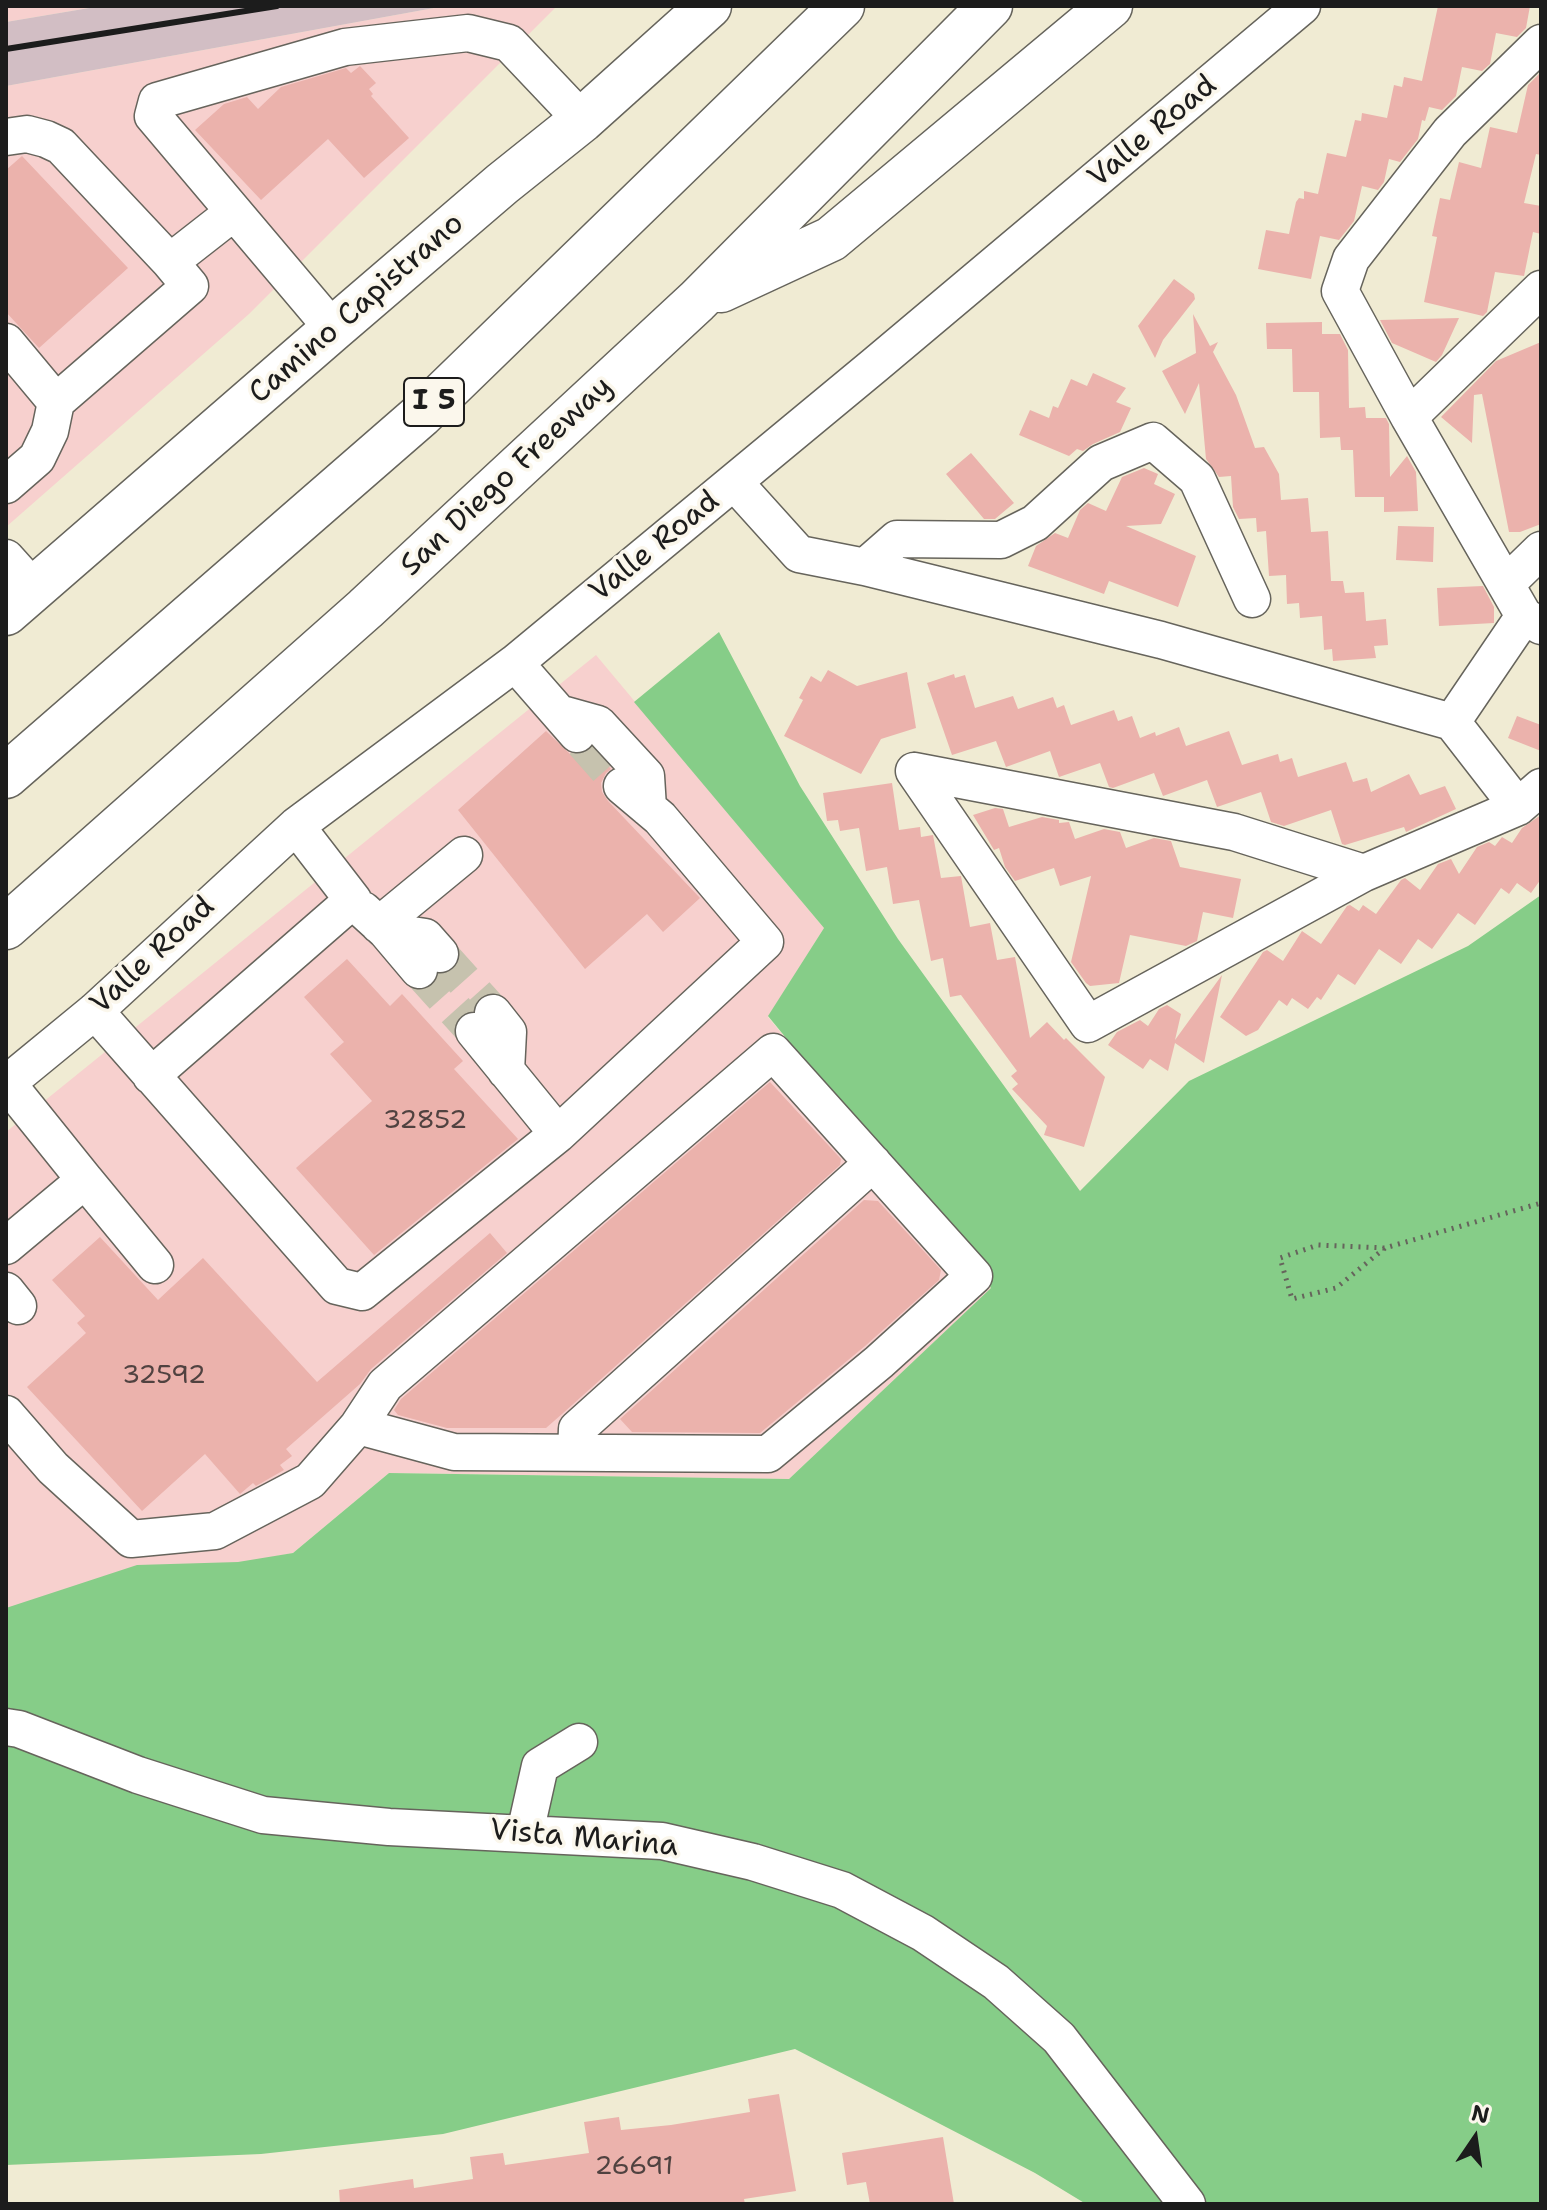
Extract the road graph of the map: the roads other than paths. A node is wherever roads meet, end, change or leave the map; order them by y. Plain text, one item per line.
1 (709, 6) edge
2 (842, 6) edge
3 (990, 6) edge
4 (1110, 6) edge
5 (1302, 6) edge
6 (1541, 43) edge
7 (582, 120) junction
8 (6, 137) edge
9 (234, 212) junction
10 (170, 262) junction
11 (1541, 289) edge
12 (697, 301) junction
13 (333, 329) junction
14 (6, 342) edge
15 (56, 402) junction
16 (1409, 417) junction
17 (734, 482) junction
18 (6, 485) edge
19 (1541, 550) edge
20 (865, 567) junction
21 (1506, 584) junction
22 (15, 586) edge
23 (1252, 599) dead end
24 (1532, 621) edge
25 (515, 663) junction
26 (1452, 722) junction
27 (6, 776) edge
28 (1529, 797) edge
29 (296, 826) junction
30 (464, 855) dead end
31 (1364, 873) junction
32 (353, 900) junction
33 (6, 927) edge
34 (383, 928) junction
35 (430, 962) tunnel mouth
36 (95, 1011) junction
37 (483, 1022) tunnel mouth
38 (151, 1076) junction
39 (6, 1083) edge
40 (558, 1134) junction
41 (873, 1163) junction
42 (85, 1180) junction
43 (6, 1246) edge
44 (155, 1265) dead end
45 (6, 1414) edge
46 (358, 1426) junction
47 (576, 1453) junction
48 (6, 1727) edge
49 (579, 1742) dead end
50 (525, 1833) junction
51 (1182, 2203) edge

1 - 7 main road, Camino Capistrano
2 - 27 main road, I 5
3 - 12 main road, San Diego Freeway
4 - 12 main road
5 - 17 street, Valle Road
6 - 16 street
7 - 9 street
7 - 13 main road, Camino Capistrano
8 - 10 street
9 - 10 street
9 - 13 street
10 - 15 street
11 - 16 street
12 - 33 main road, San Diego Freeway
13 - 22 main road, Camino Capistrano
14 - 15 street
15 - 18 street
16 - 21 street
17 - 20 street
17 - 25 street, Valle Road
19 - 21 street
20 - 23 street
20 - 26 street
21 - 24 street
24 - 26 street
25 - 29 street, Valle Road
25 - 40 street
26 - 28 street
28 - 31 street
29 - 32 street
29 - 36 street, Valle Road
30 - 34 street
31 - 31 street
32 - 34 street
32 - 38 street
34 - 35 street
36 - 38 street
36 - 39 street, Valle Road
37 - 40 street
38 - 40 street
39 - 42 street
41 - 46 street
41 - 47 street
41 - 47 street
42 - 43 street
42 - 44 street
45 - 46 street
46 - 47 street
48 - 50 street, Vista Marina
49 - 50 street
50 - 51 street, Vista Marina

